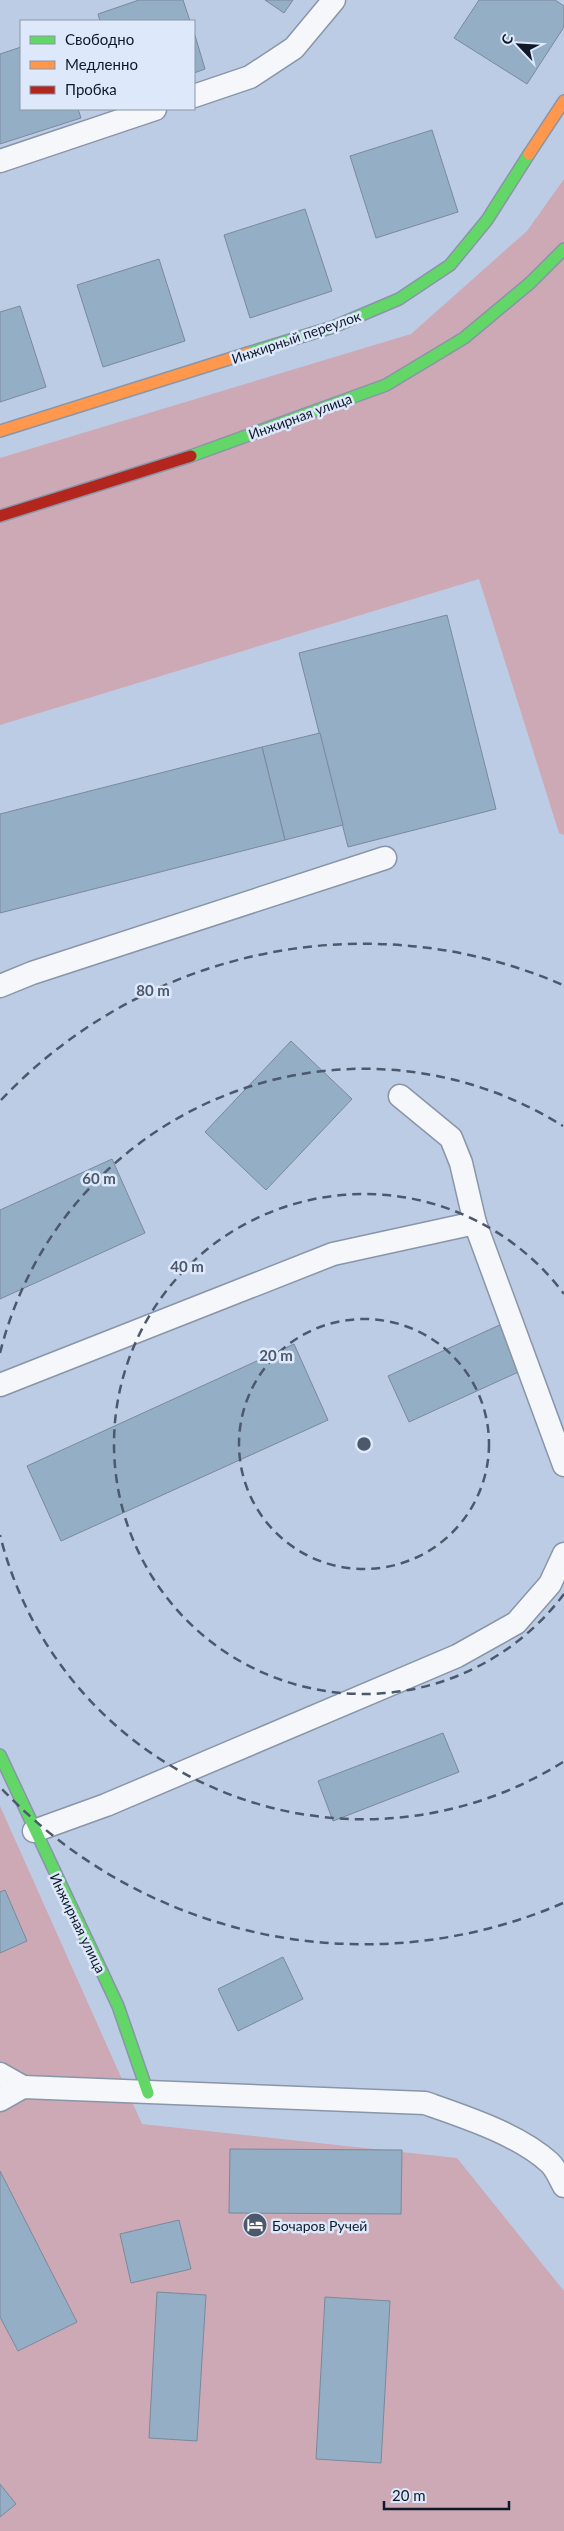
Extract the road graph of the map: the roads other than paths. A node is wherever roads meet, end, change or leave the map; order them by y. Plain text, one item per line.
1 (334, 0) edge
2 (195, 96) edge
3 (564, 101) edge
4 (152, 110) edge
5 (0, 161) edge
6 (564, 248) edge
7 (0, 431) edge
8 (0, 516) edge
9 (385, 858) dead end
10 (0, 986) edge
11 (400, 1096) dead end
12 (475, 1223) junction
13 (0, 1385) edge
14 (564, 1465) edge
15 (564, 1554) edge
16 (0, 1755) edge
17 (34, 1831) junction
18 (0, 2074) edge
19 (23, 2087) junction
20 (148, 2093) junction
21 (0, 2100) edge
22 (564, 2186) edge

1 - 2 lane
3 - 7 street, Инжирный переулок
4 - 5 lane
6 - 8 street, Инжирная улица
9 - 10 lane
11 - 12 lane
12 - 13 lane
12 - 14 lane
15 - 17 lane
16 - 17 street, Инжирная улица
17 - 20 street, Инжирная улица
18 - 19 lane
19 - 20 lane
19 - 21 lane
20 - 22 lane

